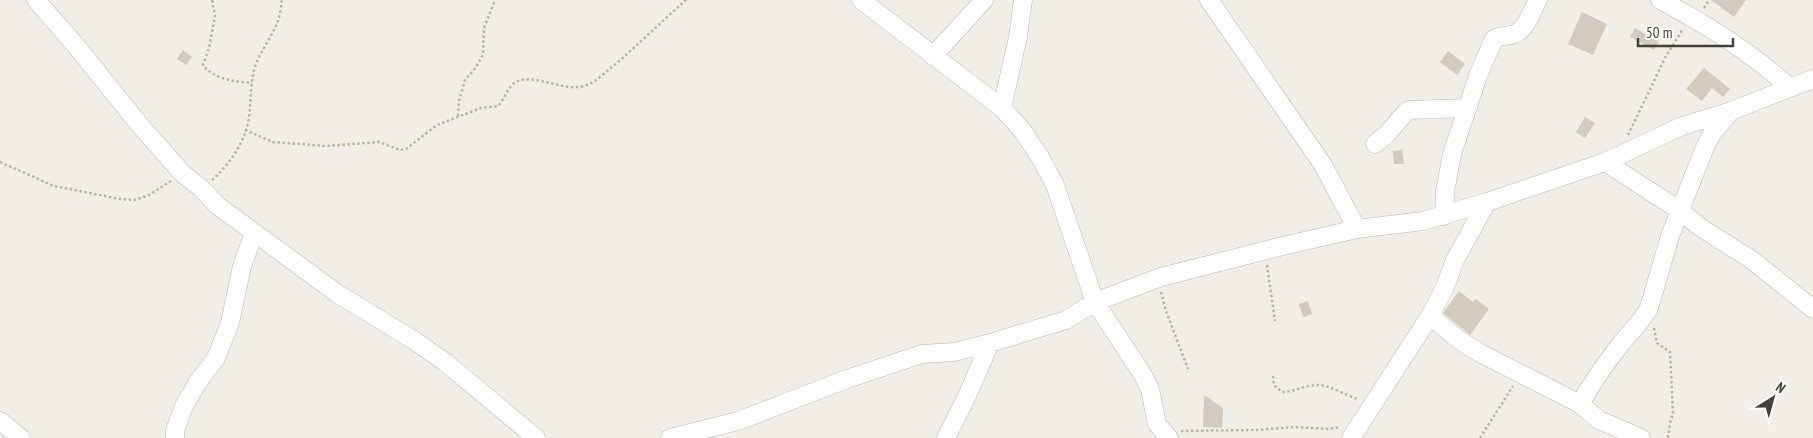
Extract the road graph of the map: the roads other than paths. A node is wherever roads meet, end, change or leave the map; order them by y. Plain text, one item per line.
1 (36, 0) edge
2 (861, 0) edge
3 (984, 0) edge
4 (1023, 0) edge
5 (1209, 0) edge
6 (1538, 0) edge
7 (1660, 0) edge
8 (934, 56) junction
9 (1813, 79) edge
10 (1790, 88) junction
11 (1002, 108) junction
12 (1468, 108) junction
13 (1731, 111) junction
14 (1375, 144) dead end
15 (1612, 160) junction
16 (1487, 202) junction
17 (1679, 210) junction
18 (1444, 216) junction
19 (1357, 230) junction
20 (254, 233) junction
21 (1095, 302) junction
22 (1813, 309) edge
23 (1430, 316) junction
24 (990, 343) junction
25 (1580, 404) junction
26 (0, 421) edge
27 (1356, 431) edge
28 (1167, 435) edge
29 (21, 438) edge
30 (175, 438) edge
31 (536, 438) edge
32 (670, 438) edge
33 (946, 438) edge
34 (1641, 438) edge

1 - 20 street
2 - 8 street
3 - 8 street
4 - 11 street
5 - 19 street
6 - 12 street
7 - 10 street
8 - 11 street
9 - 10 street
10 - 13 street
11 - 21 street
12 - 14 street
12 - 18 street
13 - 15 street
13 - 17 street
15 - 16 street
15 - 17 street
16 - 18 street
16 - 23 street
17 - 22 street
17 - 25 street
18 - 19 street
19 - 21 street
20 - 30 street
20 - 31 street
21 - 24 street
21 - 28 street
23 - 25 street
23 - 27 street
24 - 32 street
24 - 33 street
25 - 34 street
26 - 29 street

